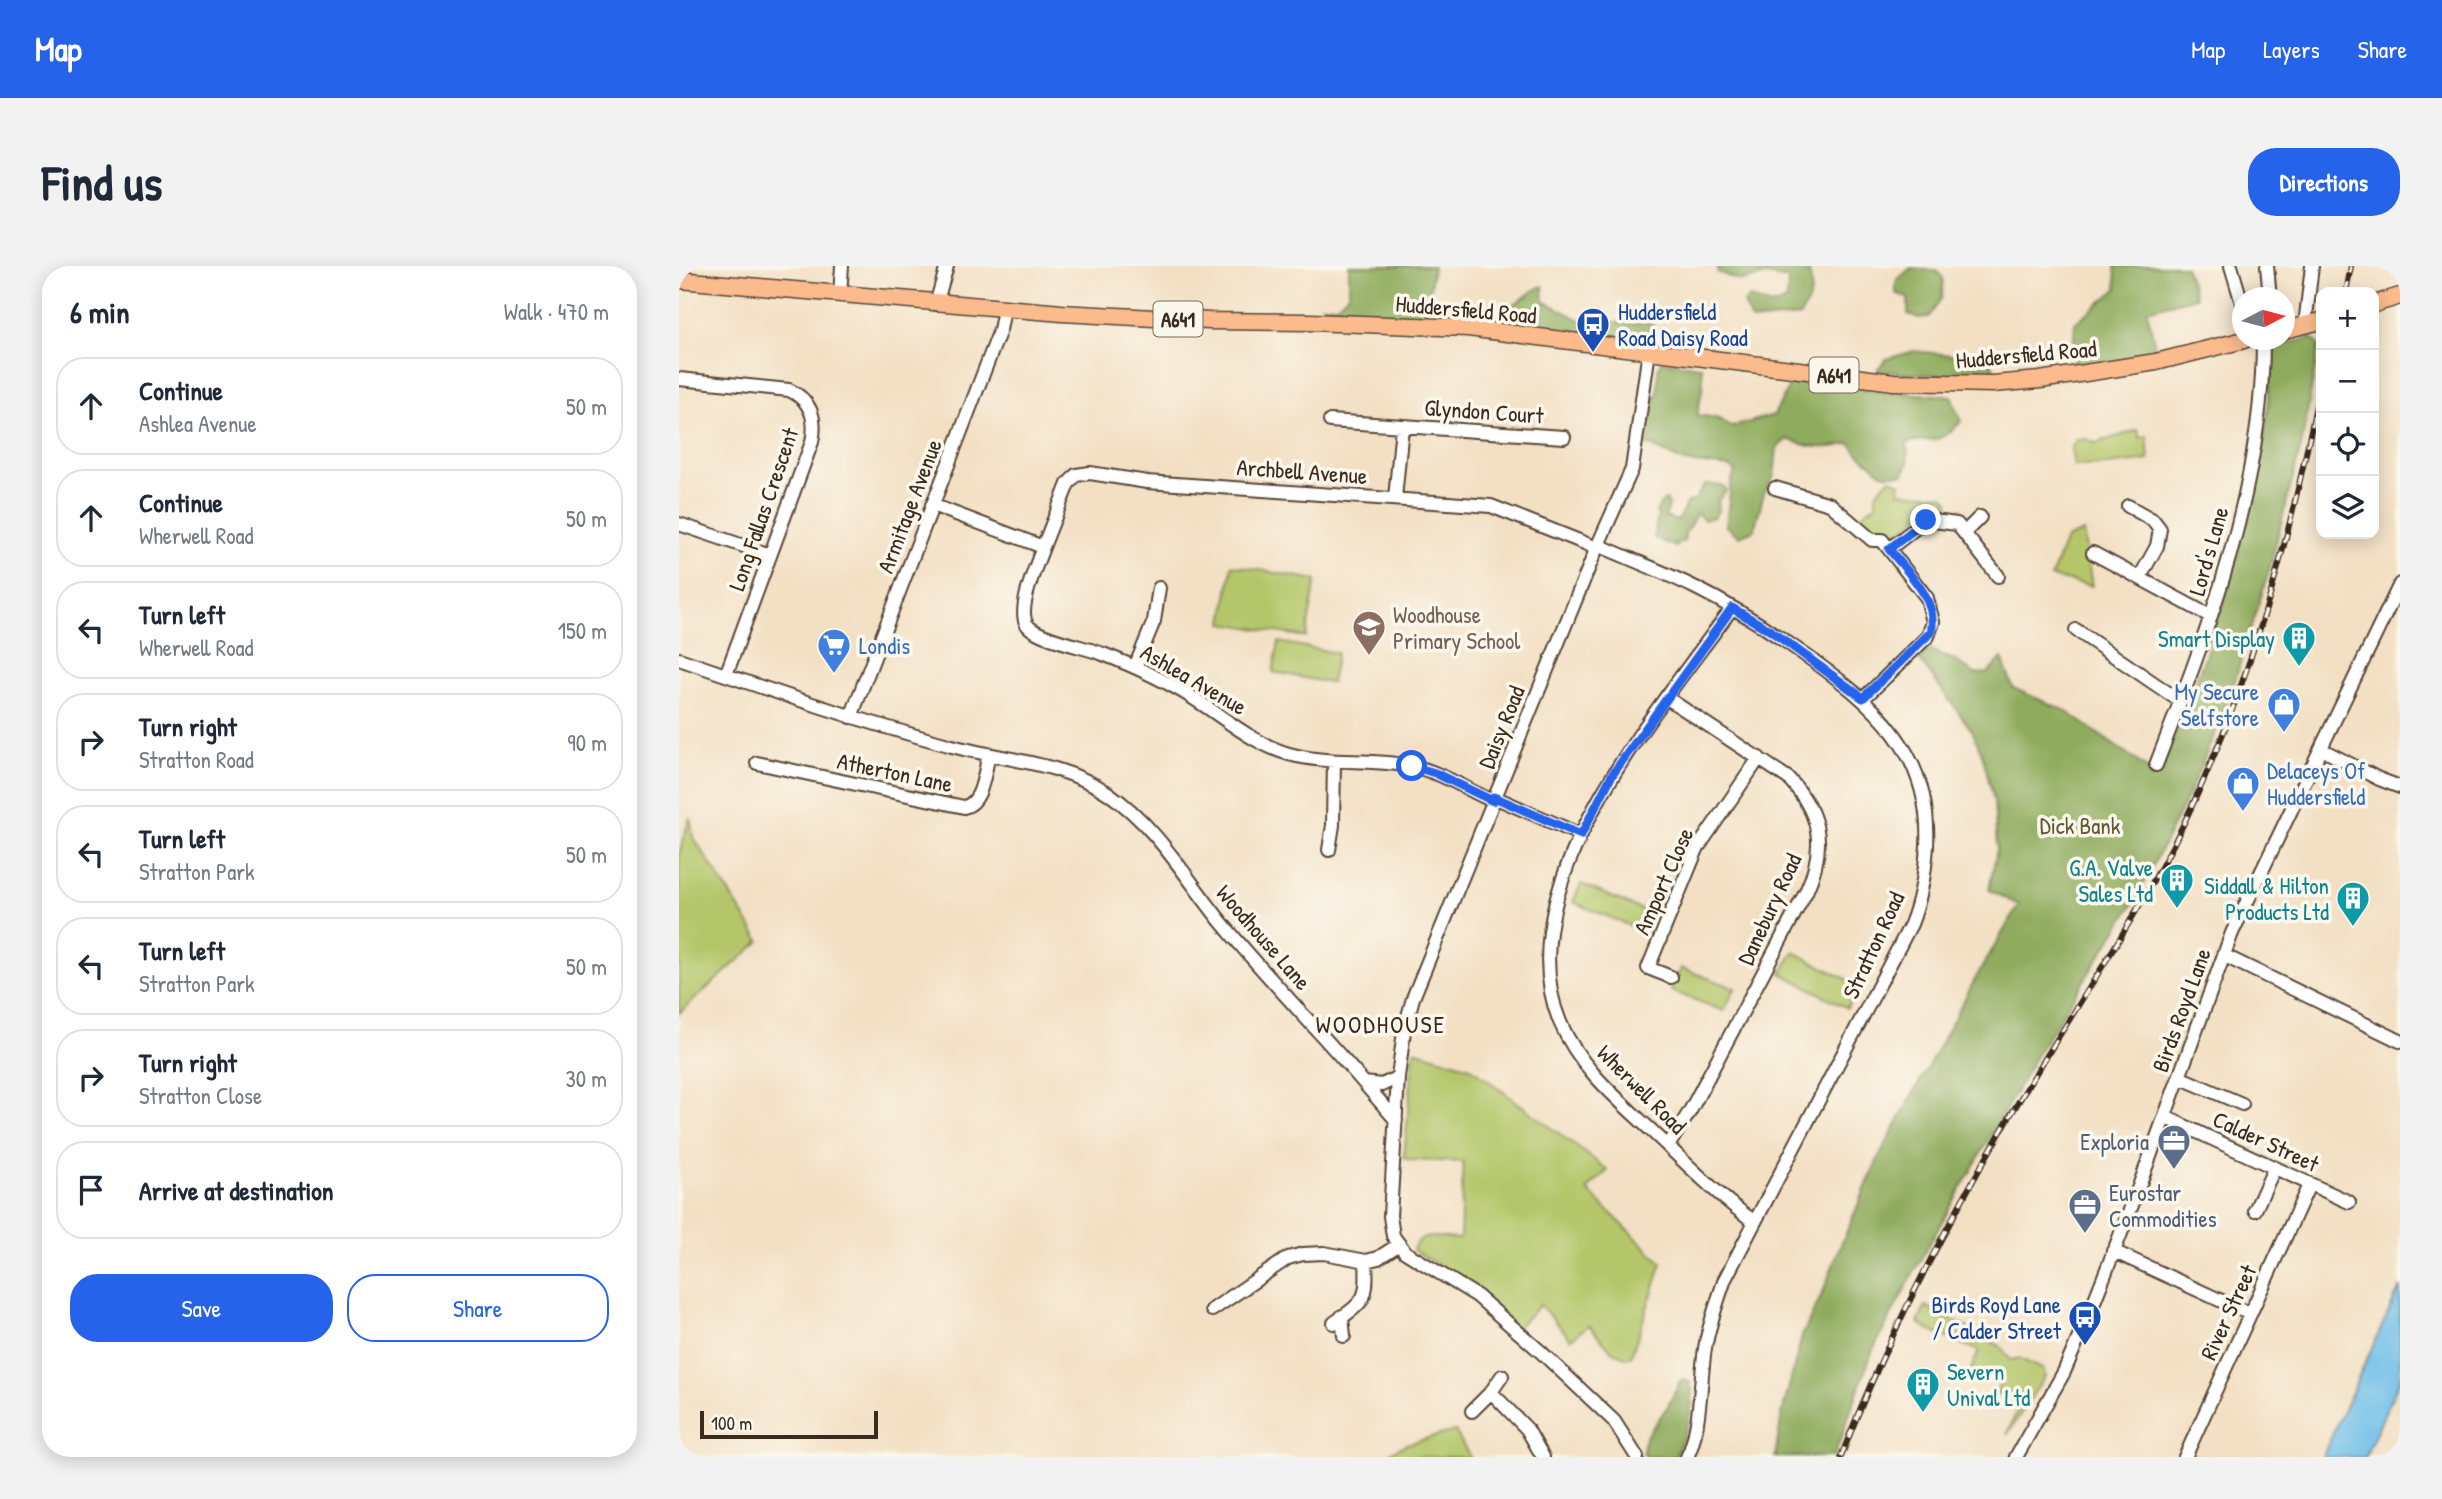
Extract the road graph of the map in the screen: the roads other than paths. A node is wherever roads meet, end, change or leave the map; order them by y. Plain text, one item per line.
1 (842, 266) edge
2 (947, 266) edge
3 (2231, 266) edge
4 (2267, 266) edge
5 (2312, 266) edge
6 (679, 280) edge
7 (2237, 287) edge
8 (2269, 287) edge
9 (840, 295) junction
10 (2400, 296) edge
11 (2379, 302) edge
12 (936, 304) junction
13 (1004, 309) junction
14 (2315, 322) edge
15 (2295, 327) edge
16 (2232, 343) edge
17 (2262, 350) edge
18 (1649, 351) junction
19 (679, 379) edge
20 (1329, 421) dead end
21 (1402, 427) junction
22 (1564, 437) dead end
23 (1775, 488) dead end
24 (1395, 498) junction
25 (932, 505) junction
26 (2128, 506) dead end
27 (1980, 517) dead end
28 (679, 524) edge
29 (1964, 533) junction
30 (1597, 546) junction
31 (1043, 547) junction
32 (1889, 549) junction
33 (2093, 553) dead end
34 (770, 555) junction
35 (1998, 576) dead end
36 (2140, 577) junction
37 (2400, 584) edge
38 (1159, 588) dead end
39 (1732, 608) junction
40 (2210, 616) junction
41 (2077, 630) dead end
42 (679, 659) edge
43 (1135, 667) junction
44 (726, 675) junction
45 (1667, 698) junction
46 (1863, 698) junction
47 (2180, 702) junction
48 (851, 717) junction
49 (2321, 749) junction
50 (989, 755) junction
51 (1759, 758) junction
52 (1335, 761) junction
53 (757, 763) dead end
54 (2156, 765) dead end
55 (2400, 787) edge
56 (1493, 799) junction
57 (1581, 835) junction
58 (1329, 850) dead end
59 (2223, 955) junction
60 (1671, 977) dead end
61 (2400, 1041) edge
62 (1398, 1077) junction
63 (2179, 1077) junction
64 (1364, 1083) junction
65 (2242, 1104) dead end
66 (2165, 1118) junction
67 (1396, 1120) junction
68 (1668, 1146) junction
69 (2274, 1169) junction
70 (2309, 1185) junction
71 (2349, 1202) dead end
72 (2255, 1210) dead end
73 (1755, 1222) junction
74 (1398, 1245) junction
75 (2113, 1251) junction
76 (1366, 1261) junction
77 (1212, 1310) dead end
78 (2250, 1314) junction
79 (1345, 1336) dead end
80 (1502, 1376) dead end
81 (1491, 1392) junction
82 (1472, 1411) dead end
83 (1543, 1457) edge
84 (1637, 1457) edge
85 (1687, 1457) edge
86 (2016, 1457) edge
87 (2185, 1457) edge

1 - 9 street
2 - 12 street
3 - 7 street
4 - 8 street
5 - 14 street
6 - 9 main road, Huddersfield Road / A641
9 - 12 main road, Huddersfield Road / A641
10 - 11 main road
12 - 13 main road, Huddersfield Road / A641
13 - 18 main road, Huddersfield Road / A641
13 - 25 street, Armitage Avenue
14 - 15 main road
16 - 18 main road, Huddersfield Road / A641
17 - 40 street, Lord's Lane
18 - 30 street, Daisy Road
19 - 34 street, Long Fallas Crescent
20 - 21 street, Glyndon Court
21 - 22 street, Glyndon Court
21 - 24 street, Glyndon Court
23 - 32 street
24 - 30 street, Archbell Avenue
24 - 31 street, Archbell Avenue
25 - 31 street
25 - 48 street, Armitage Avenue
26 - 36 street
27 - 29 street
28 - 34 street
29 - 32 street
29 - 35 street
30 - 39 street, Stratton Road
30 - 56 street, Daisy Road
31 - 43 street, Ashlea Avenue
32 - 46 street
33 - 36 street
34 - 44 street, Long Fallas Crescent
36 - 40 street
37 - 49 street, Birds Royd Lane
38 - 43 street
39 - 45 street, Wherwell Road
39 - 46 street, Stratton Road
40 - 47 street, Lord's Lane
41 - 47 street
42 - 44 street, Woodhouse Lane
43 - 52 street, Ashlea Avenue
44 - 48 street, Woodhouse Lane
45 - 51 street, Danebury Road
45 - 57 street, Wherwell Road
46 - 73 street, Stratton Road
47 - 54 street, Lord's Lane
48 - 50 street, Woodhouse Lane
49 - 55 street
49 - 59 street, Birds Royd Lane
50 - 53 street, Atherton Lane
50 - 64 street, Woodhouse Lane
51 - 60 street, Amport Close
51 - 68 street, Danebury Road
52 - 56 street, Ashlea Avenue
52 - 58 street
56 - 57 street
56 - 62 street, Daisy Road
57 - 68 street, Wherwell Road
59 - 61 street
59 - 63 street, Birds Royd Lane
62 - 64 street
62 - 67 street
63 - 65 street
63 - 66 street, Birds Royd Lane
64 - 67 street, Woodhouse Lane
66 - 69 street, Calder Street
66 - 75 street, Birds Royd Lane
67 - 74 street
68 - 73 street, Wherwell Road
69 - 70 street, Calder Street
69 - 72 street
70 - 71 street, Calder Street
70 - 78 street, River Street
73 - 85 street, Stratton Road
74 - 76 street
74 - 84 street
75 - 78 street
75 - 86 street, Birds Royd Lane
76 - 77 street
76 - 79 street
78 - 87 street, River Street
80 - 81 street
81 - 82 street
81 - 83 street

